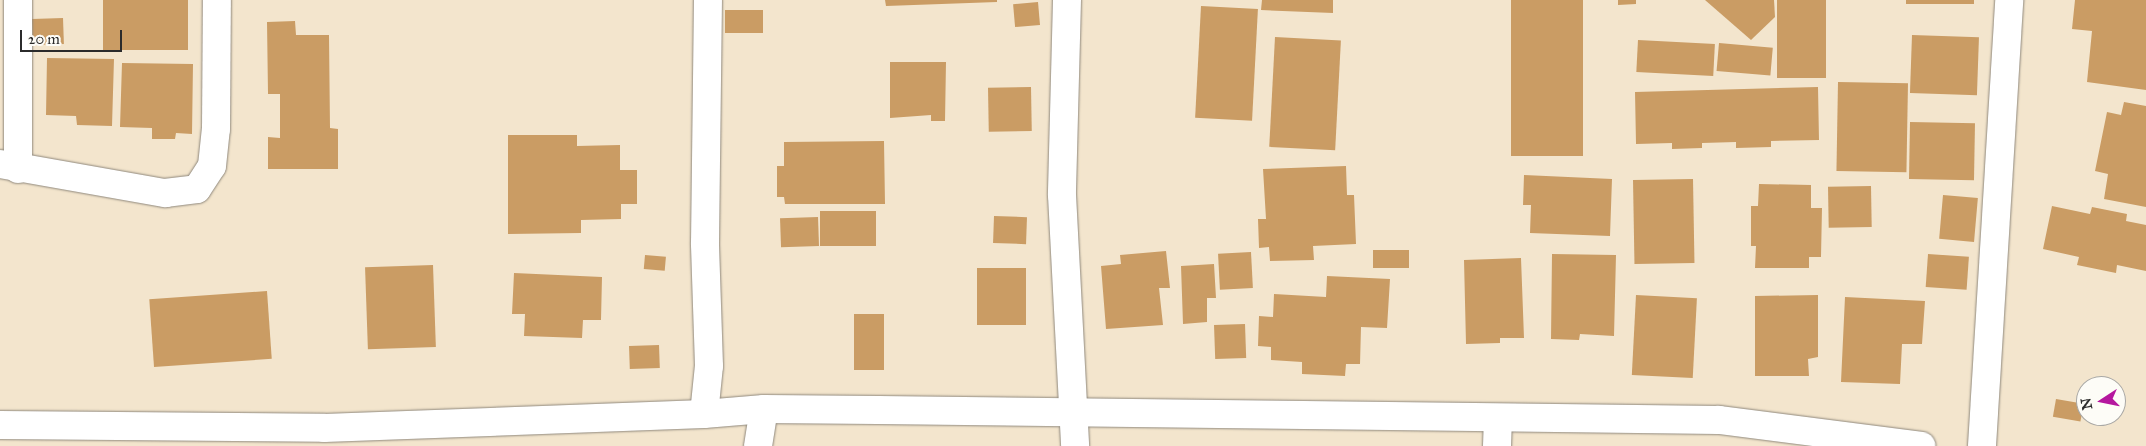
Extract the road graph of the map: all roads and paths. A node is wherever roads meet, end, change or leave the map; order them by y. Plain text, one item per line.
1 (18, 0) edge
2 (217, 0) edge
3 (708, 0) edge
4 (1067, 0) edge
5 (2009, 0) edge
6 (9, 167) edge
7 (764, 409) junction
8 (1075, 412) junction
9 (704, 414) junction
10 (1498, 419) junction
11 (2, 432) edge
12 (324, 437) edge
13 (1868, 443) edge
14 (758, 446) edge
15 (1075, 446) edge
16 (1497, 446) edge
17 (1921, 446) edge
18 (1982, 446) edge

1 - 6 street
2 - 6 street
3 - 9 street
4 - 8 street
5 - 18 street
7 - 8 street
7 - 9 street
7 - 14 street
8 - 10 street
8 - 15 street
9 - 12 street
10 - 13 street
10 - 16 street
11 - 12 street
13 - 17 street

